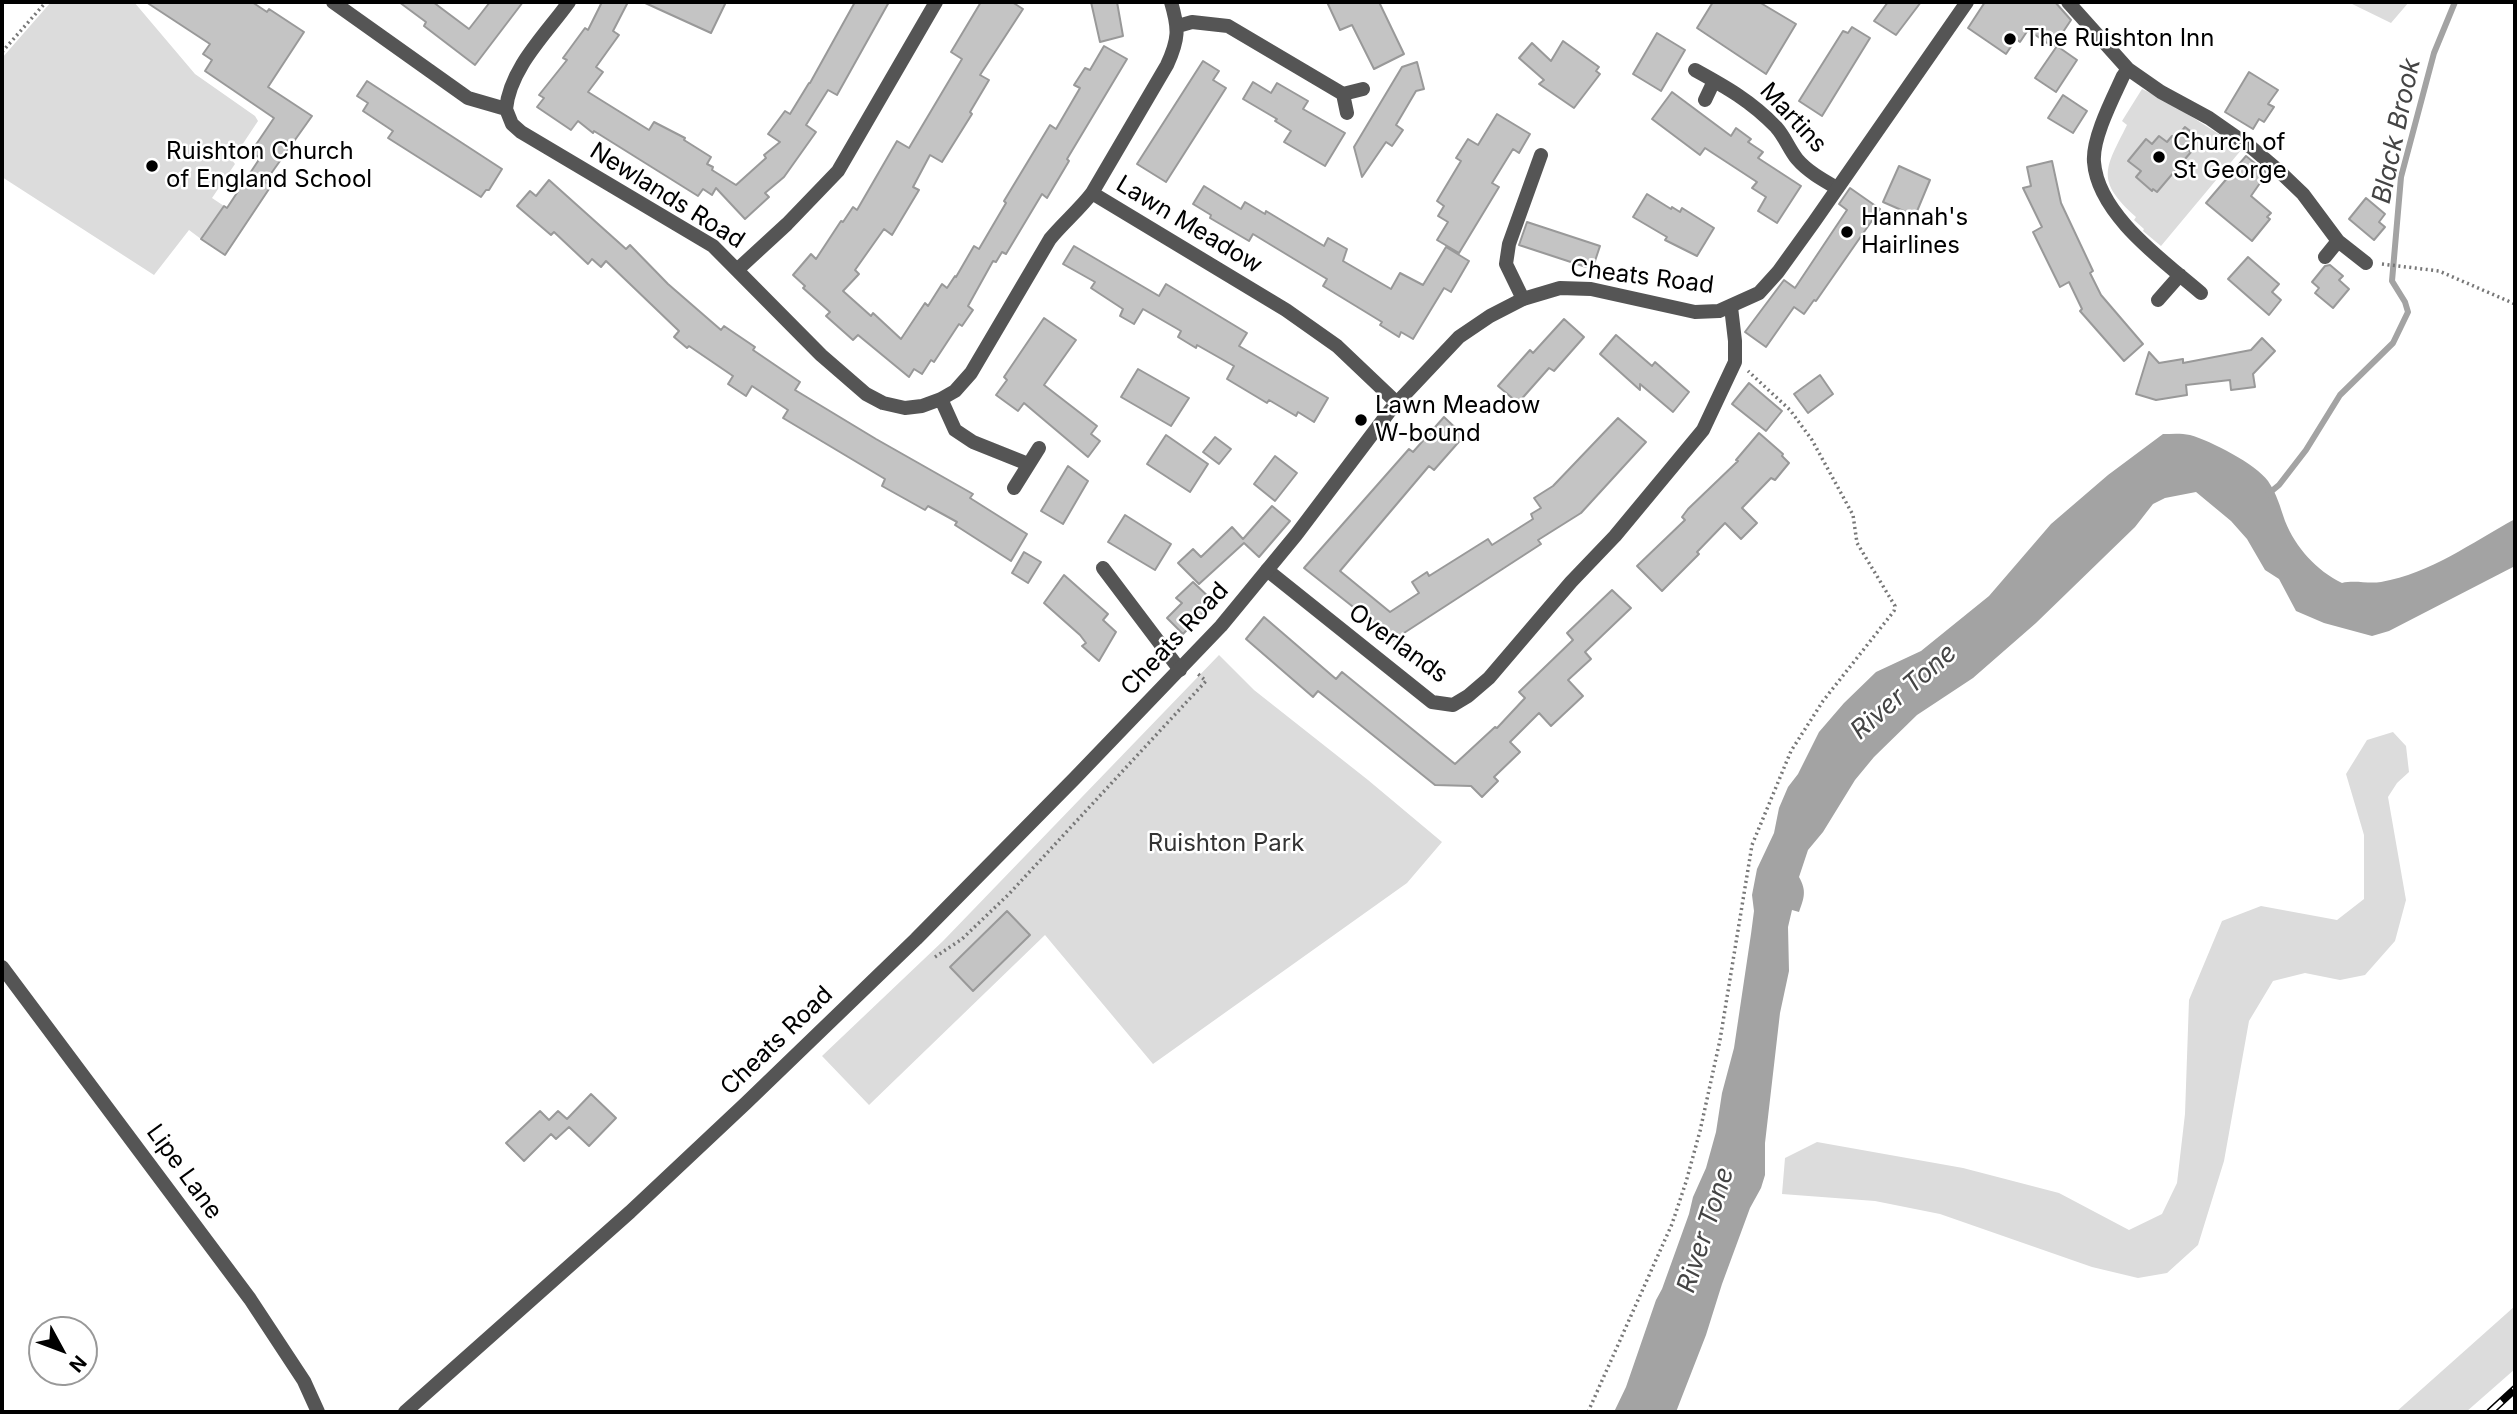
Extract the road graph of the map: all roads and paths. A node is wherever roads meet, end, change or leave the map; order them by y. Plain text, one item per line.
1 (46, 2) edge
2 (333, 2) edge
3 (569, 2) edge
4 (936, 2) edge
5 (1171, 2) edge
6 (1967, 2) edge
7 (2068, 2) edge
8 (1178, 26) junction
9 (2, 52) edge
10 (2129, 69) junction
11 (1695, 70) dead end
12 (1714, 80) junction
13 (1363, 89) dead end
14 (1343, 94) junction
15 (1705, 100) dead end
16 (506, 109) junction
17 (1347, 113) dead end
18 (1541, 155) dead end
19 (1837, 188) junction
20 (1092, 193) junction
21 (2338, 241) junction
22 (2325, 257) dead end
23 (2366, 263) dead end
24 (2389, 264) dead end
25 (737, 270) junction
26 (2180, 275) junction
27 (2201, 293) dead end
28 (1523, 299) junction
29 (2158, 300) dead end
30 (2515, 304) edge
31 (1731, 307) junction
32 (1735, 362) junction
33 (942, 399) junction
34 (1397, 403) junction
35 (1038, 448) dead end
36 (1028, 464) junction
37 (1014, 488) dead end
38 (1103, 568) dead end
39 (1267, 570) junction
40 (1183, 666) junction
41 (936, 957) dead end
42 (2, 967) edge
43 (318, 1412) edge
44 (405, 1412) edge
45 (1588, 1412) edge

1 - 9 path
2 - 16 street
3 - 16 street
4 - 25 street, Newlands Road
5 - 8 street
6 - 19 street, Cheats Road
7 - 10 street
8 - 14 street
8 - 20 street, Lawn Meadow
10 - 21 street
10 - 26 street
11 - 12 street, Martins
12 - 15 street
12 - 19 street, Martins
13 - 14 street
14 - 17 street
16 - 25 street, Newlands Road
18 - 28 street
19 - 31 street, Cheats Road
20 - 33 street
20 - 34 street, Lawn Meadow
21 - 22 street
21 - 23 street
24 - 30 path
25 - 33 street
26 - 27 street
26 - 29 street
28 - 31 street, Cheats Road
28 - 34 street, Cheats Road
31 - 32 street
32 - 39 street, Overlands
32 - 45 path
33 - 36 street
34 - 39 street, Cheats Road
35 - 36 street
36 - 37 street
38 - 40 street
39 - 40 street, Cheats Road
40 - 41 path
40 - 44 street, Cheats Road
42 - 43 street, Lipe Lane

